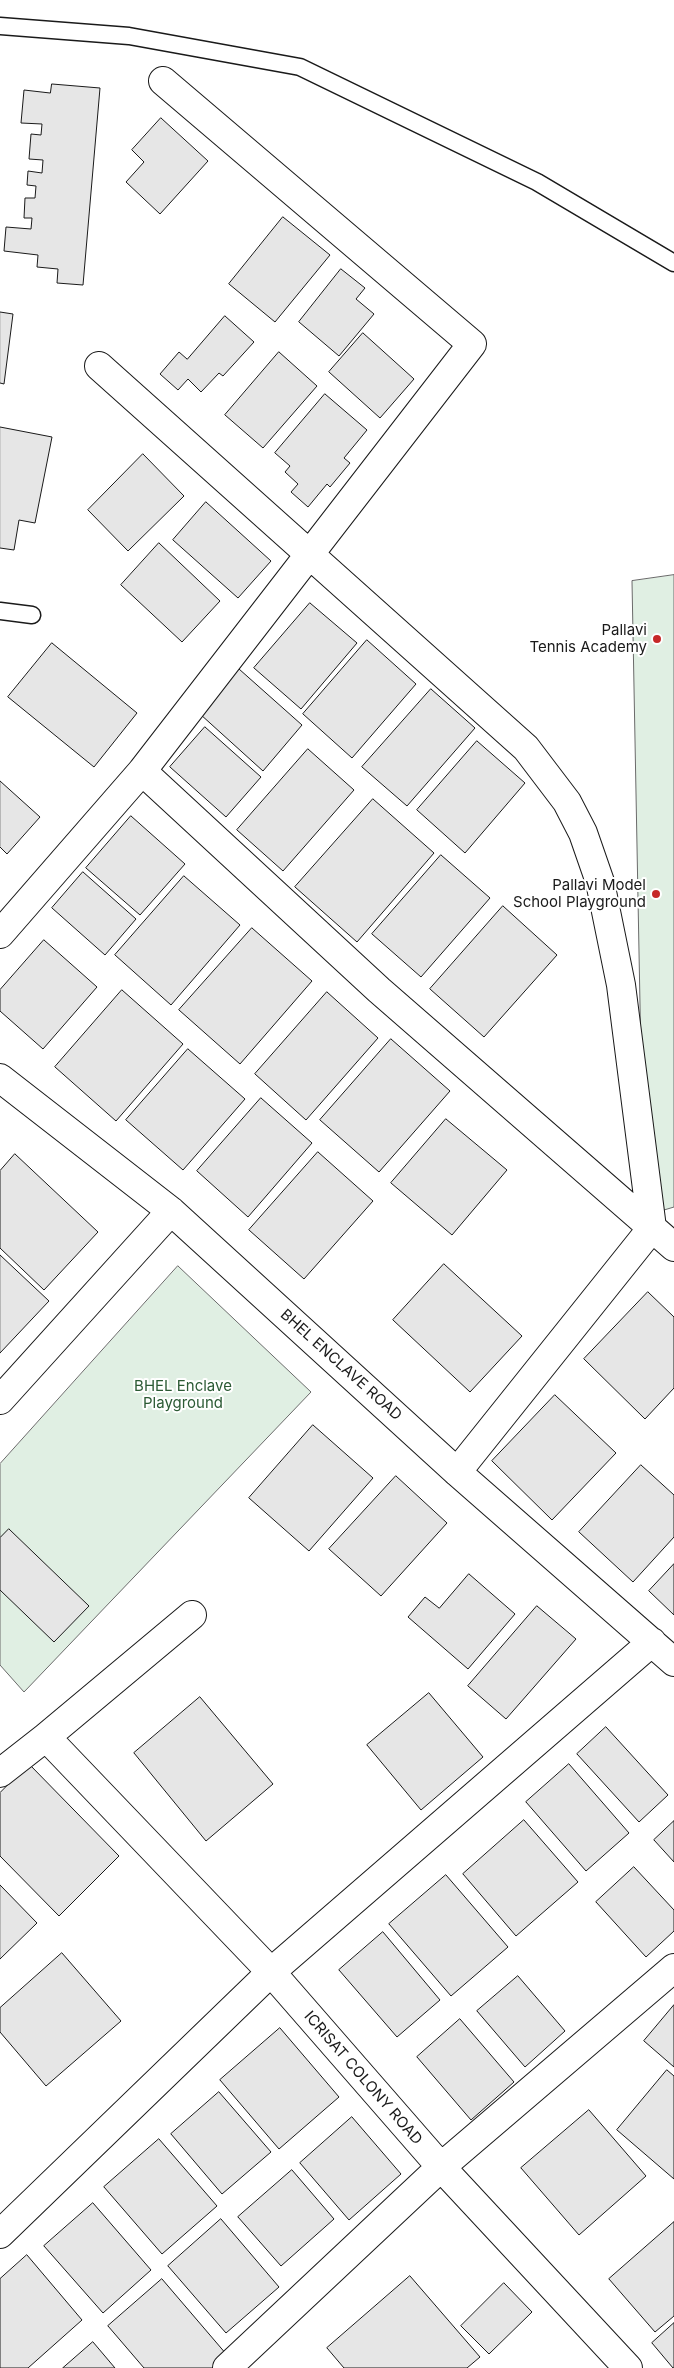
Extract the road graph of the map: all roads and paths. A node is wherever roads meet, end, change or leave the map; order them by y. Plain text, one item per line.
1 (0, 26) edge
2 (163, 81) dead end
3 (674, 263) edge
4 (99, 366) dead end
5 (310, 553) junction
6 (0, 611) edge
7 (32, 615) dead end
8 (142, 771) junction
9 (0, 934) edge
10 (0, 1078) edge
11 (171, 1211) junction
12 (652, 1228) junction
13 (674, 1247) edge
14 (0, 1400) edge
15 (457, 1472) junction
16 (192, 1616) dead end
17 (652, 1642) junction
18 (674, 1662) edge
19 (46, 1737) junction
20 (0, 1774) edge
21 (674, 1968) edge
22 (271, 1972) junction
23 (441, 2167) junction
24 (0, 2234) edge
25 (227, 2368) edge
26 (628, 2368) edge

1 - 3 lane
2 - 5 street
4 - 5 street
5 - 8 street
5 - 12 street
6 - 7 lane
8 - 9 street
8 - 12 street
10 - 11 street, BHEL ENCLAVE ROAD
11 - 14 street
11 - 15 street, BHEL ENCLAVE ROAD
12 - 13 street
12 - 15 street
15 - 17 street, BHEL ENCLAVE ROAD
16 - 19 street
17 - 18 street, BHEL ENCLAVE ROAD
17 - 22 street
19 - 20 street
19 - 22 street, ICRISAT COLONY ROAD
21 - 23 street
22 - 23 street, ICRISAT COLONY ROAD
22 - 24 street
23 - 25 street
23 - 26 street, ICRISAT COLONY ROAD

